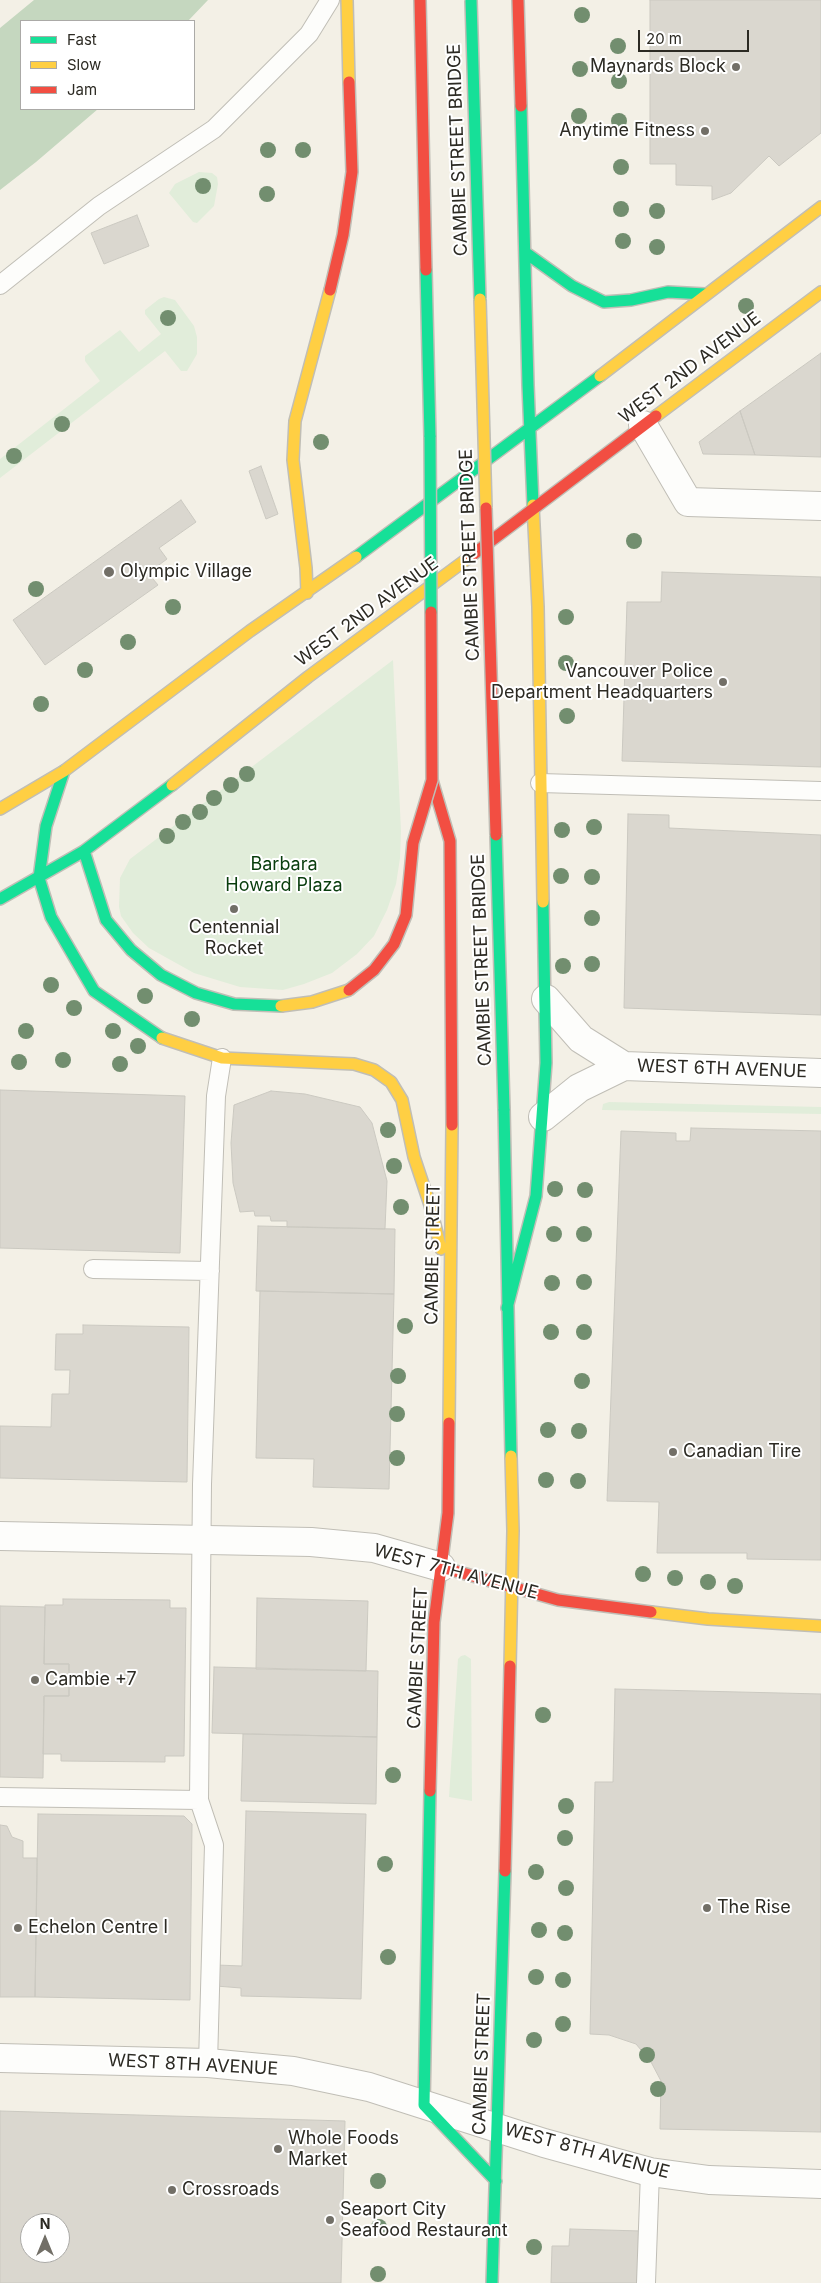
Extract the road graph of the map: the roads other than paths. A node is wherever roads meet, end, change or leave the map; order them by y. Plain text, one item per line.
1 (330, 0) edge
2 (347, 0) edge
3 (420, 0) edge
4 (471, 0) edge
5 (518, 0) edge
6 (821, 206) edge
7 (526, 253) junction
8 (0, 286) edge
9 (821, 292) edge
10 (704, 294) junction
11 (643, 425) junction
12 (530, 429) junction
13 (821, 506) edge
14 (533, 509) junction
15 (307, 593) junction
16 (64, 770) junction
17 (432, 780) junction
18 (540, 784) junction
19 (821, 791) edge
20 (0, 809) edge
21 (84, 851) junction
22 (40, 878) junction
23 (0, 899) edge
24 (546, 999) junction
25 (222, 1058) junction
26 (624, 1066) junction
27 (821, 1073) edge
28 (451, 1078) joint
29 (504, 1109) joint
30 (543, 1117) junction
31 (93, 1269) dead end
32 (210, 1271) junction
33 (449, 1284) junction
34 (507, 1308) junction
35 (0, 1536) edge
36 (202, 1540) junction
37 (441, 1567) junction
38 (510, 1587) junction
39 (821, 1626) edge
40 (0, 1797) edge
41 (200, 1800) junction
42 (0, 2058) edge
43 (208, 2063) junction
44 (424, 2105) junction
45 (498, 2128) junction
46 (650, 2172) junction
47 (496, 2181) junction
48 (821, 2184) edge
49 (492, 2283) edge
50 (646, 2283) edge

1 - 8 lane
2 - 15 main road
3 - 17 main road, CAMBIE STREET BRIDGE, bridge
4 - 29 main road, CAMBIE STREET BRIDGE, bridge
5 - 7 main road
6 - 10 main road
7 - 10 main road
7 - 12 main road
9 - 11 main road, WEST 2ND AVENUE
10 - 12 main road
11 - 13 street
11 - 14 main road, WEST 2ND AVENUE
12 - 14 main road
12 - 15 main road
14 - 18 main road
14 - 21 main road, WEST 2ND AVENUE
15 - 16 main road
16 - 20 main road
16 - 22 main road
17 - 21 main road, bridge
17 - 28 main road, CAMBIE STREET BRIDGE
18 - 19 lane
18 - 24 main road
21 - 22 main road, WEST 2ND AVENUE
22 - 23 main road, WEST 2ND AVENUE
22 - 25 main road
24 - 26 street, WEST 6TH AVENUE
24 - 30 main road
25 - 32 lane
25 - 33 main road
26 - 27 street, WEST 6TH AVENUE
26 - 30 street, WEST 6TH AVENUE
28 - 33 main road, CAMBIE STREET
29 - 34 main road, CAMBIE STREET
30 - 34 main road
31 - 32 lane
32 - 36 lane
33 - 37 main road, CAMBIE STREET
34 - 38 main road, CAMBIE STREET
35 - 36 street, WEST 7TH AVENUE
36 - 37 street, WEST 7TH AVENUE
36 - 41 lane
37 - 38 main road, WEST 7TH AVENUE
37 - 44 main road, CAMBIE STREET
38 - 39 main road, WEST 7TH AVENUE
38 - 45 main road, CAMBIE STREET
40 - 41 lane
41 - 43 lane
42 - 43 street, WEST 8TH AVENUE
43 - 44 street, WEST 8TH AVENUE
44 - 45 street, WEST 8TH AVENUE
44 - 47 main road, CAMBIE STREET
45 - 46 street, WEST 8TH AVENUE
45 - 47 main road, CAMBIE STREET
46 - 48 street, WEST 8TH AVENUE
46 - 50 lane
47 - 49 main road, CAMBIE STREET

